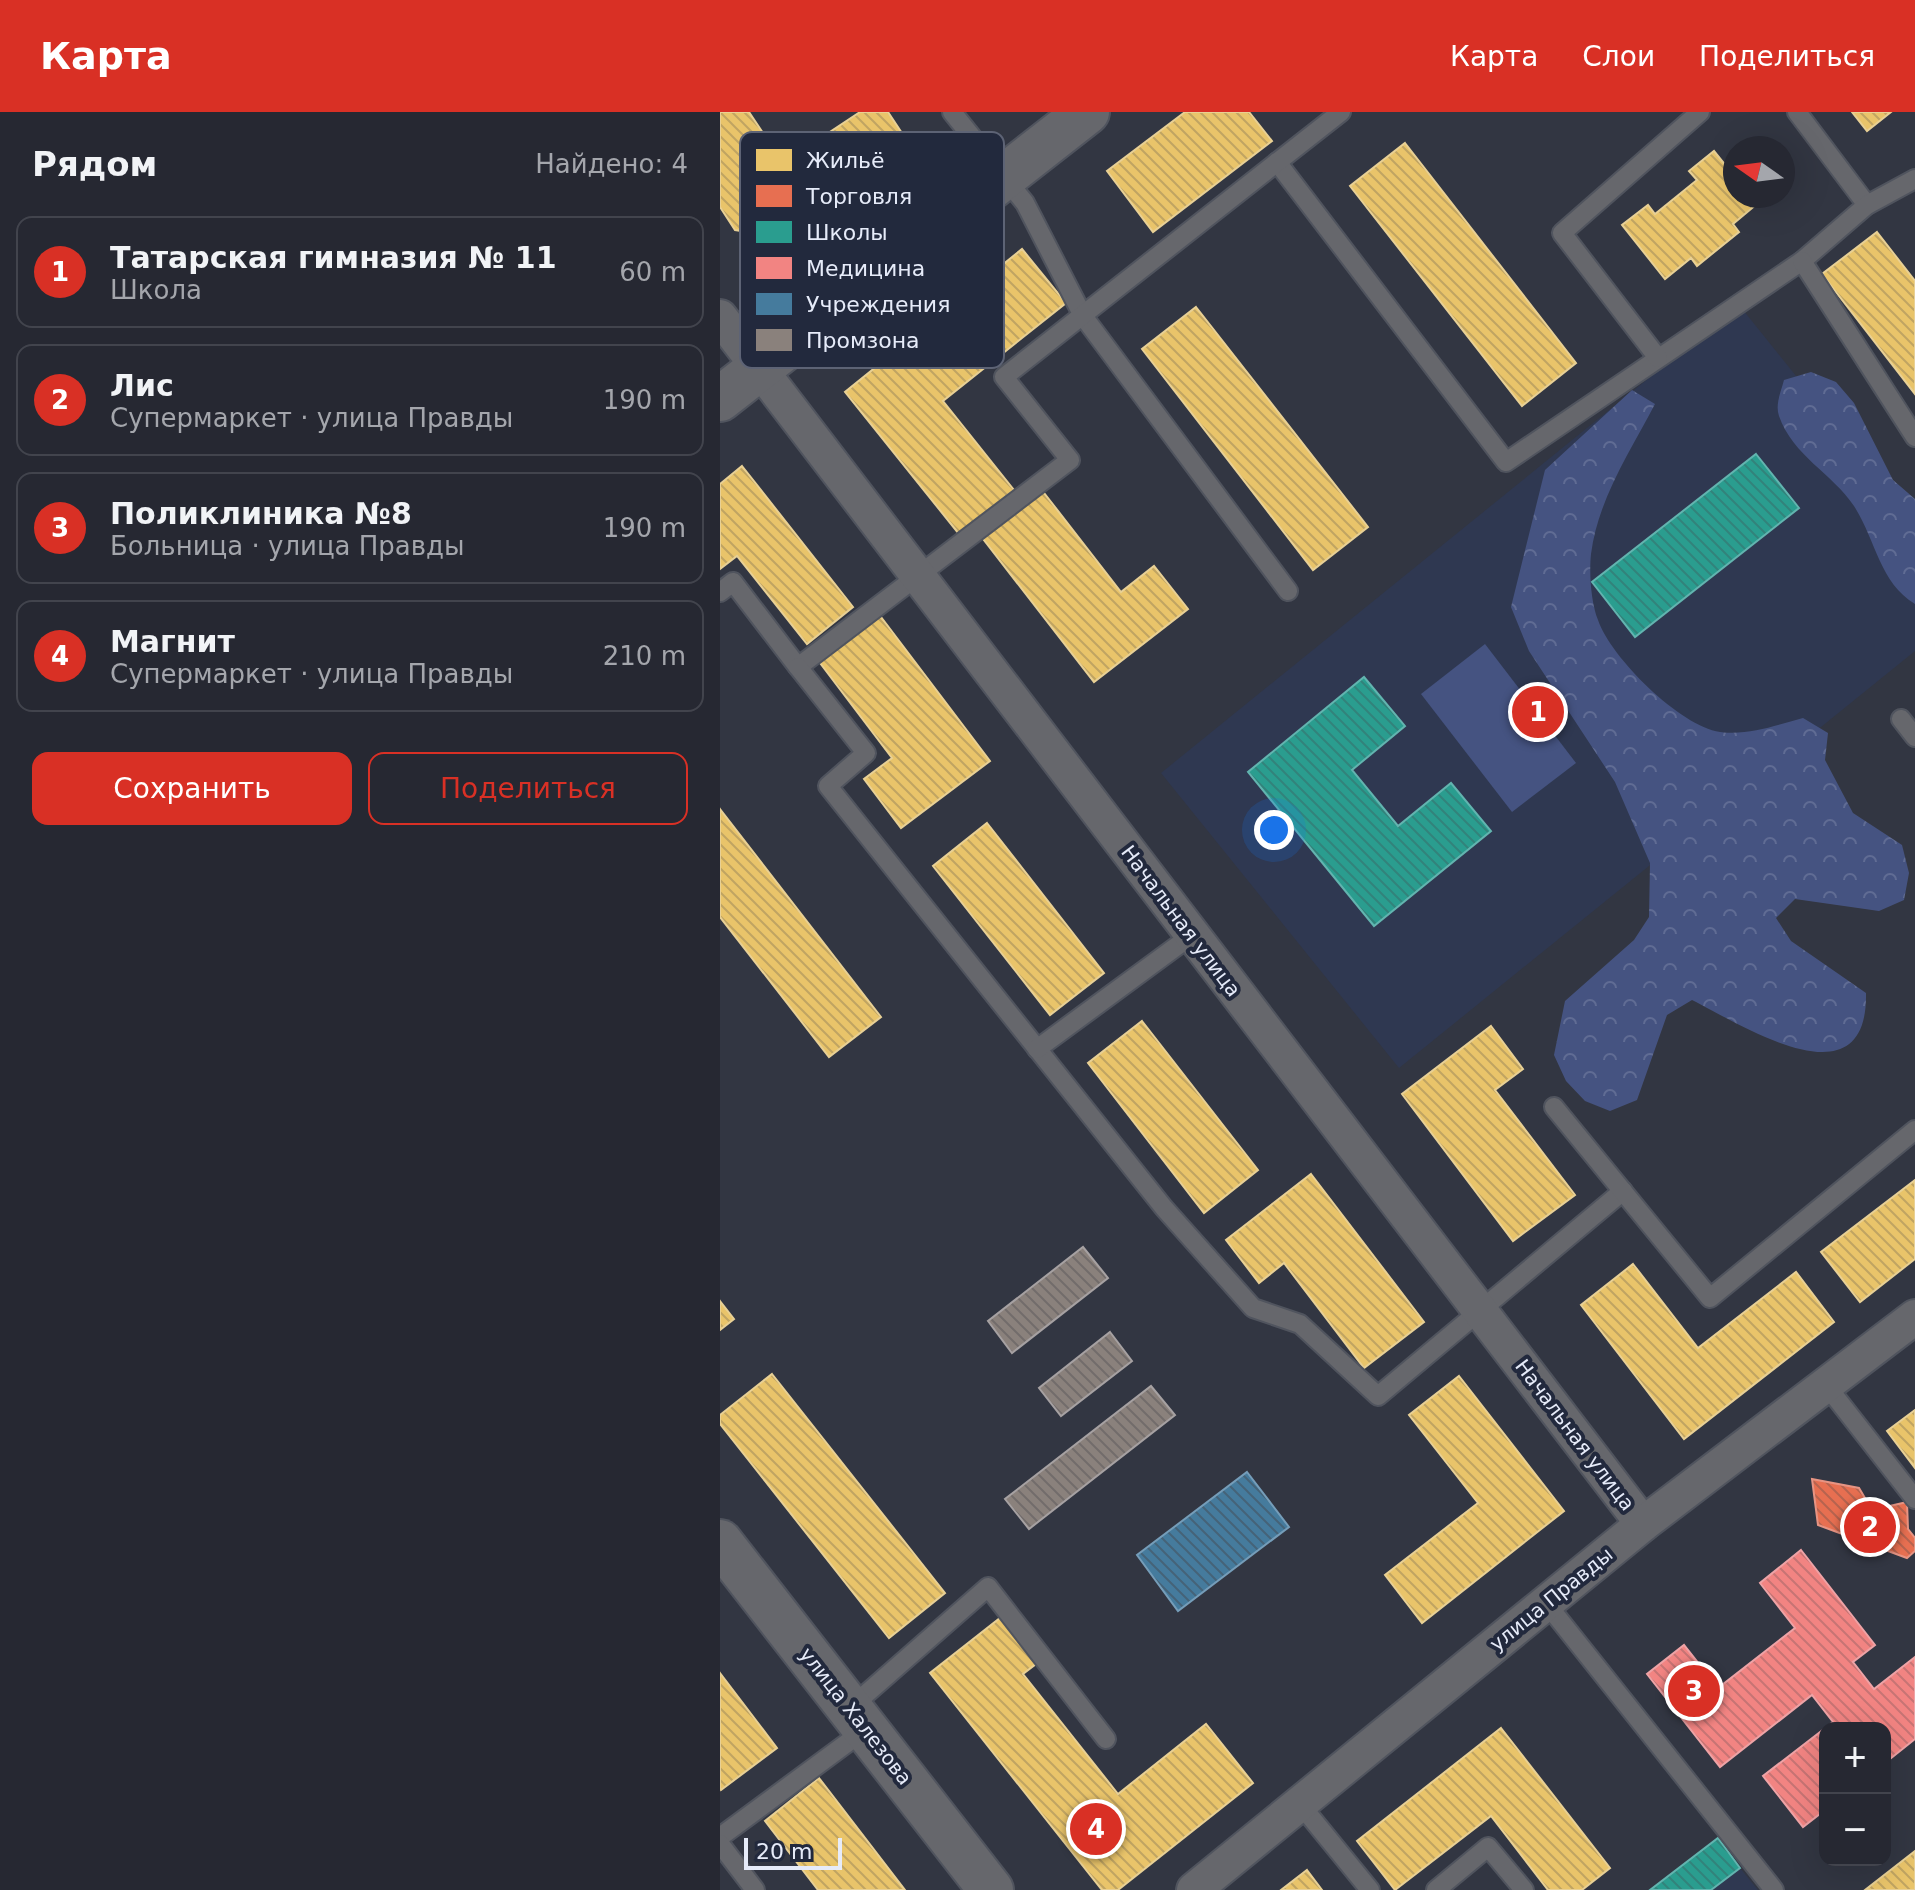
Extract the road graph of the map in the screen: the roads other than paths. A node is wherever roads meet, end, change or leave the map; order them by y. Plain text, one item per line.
1 (952, 112) edge
2 (1087, 112) edge
3 (1341, 112) edge
4 (1700, 112) edge
5 (1797, 112) edge
6 (967, 132) edge
7 (1277, 162) junction
8 (1004, 177) edge
9 (1004, 179) edge
10 (1915, 179) edge
11 (1867, 205) junction
12 (1802, 261) junction
13 (1083, 316) junction
14 (720, 317) edge
15 (740, 344) edge
16 (1658, 358) junction
17 (759, 369) joint
18 (720, 399) edge
19 (1915, 437) edge
20 (919, 578) junction
21 (1288, 591) dead end
22 (720, 592) edge
23 (798, 667) junction
24 (1901, 719) dead end
25 (1915, 737) edge
26 (1192, 935) junction
27 (1037, 1049) junction
28 (1554, 1107) dead end
29 (1915, 1130) edge
30 (1623, 1191) junction
31 (1478, 1309) junction
32 (1915, 1317) edge
33 (1826, 1385) junction
34 (1915, 1499) edge
35 (1643, 1524) junction
36 (720, 1542) edge
37 (1546, 1603) junction
38 (858, 1719) junction
39 (1106, 1739) dead end
40 (1300, 1804) junction
41 (720, 1837) edge
42 (720, 1844) edge
43 (755, 1890) edge
44 (991, 1890) edge
45 (1194, 1890) edge
46 (1370, 1890) edge
47 (1436, 1890) edge
48 (1524, 1890) edge
49 (1774, 1890) edge

1 - 6 lane
2 - 8 street
3 - 7 lane
4 - 16 lane
5 - 11 lane
7 - 13 lane
7 - 16 lane
9 - 13 lane
10 - 11 lane
11 - 12 lane
12 - 16 lane
12 - 19 lane
13 - 20 lane
13 - 21 lane
14 - 15 street, Начальная улица
17 - 18 street
17 - 20 street, Начальная улица
20 - 23 lane
20 - 26 street, Начальная улица
22 - 23 lane
23 - 27 lane
24 - 25 lane
26 - 27 lane
26 - 31 street, Начальная улица
27 - 31 lane
28 - 30 lane
29 - 30 lane
30 - 31 lane
31 - 35 street, Начальная улица
32 - 33 street, улица Правды
33 - 34 lane
33 - 35 street, улица Правды
35 - 37 street, улица Правды
36 - 38 street, улица Халезова
37 - 40 street, улица Правды
37 - 49 lane
38 - 39 lane
38 - 41 lane
38 - 44 street, улица Халезова
40 - 45 street, улица Правды
40 - 46 lane
42 - 43 lane
47 - 48 lane

